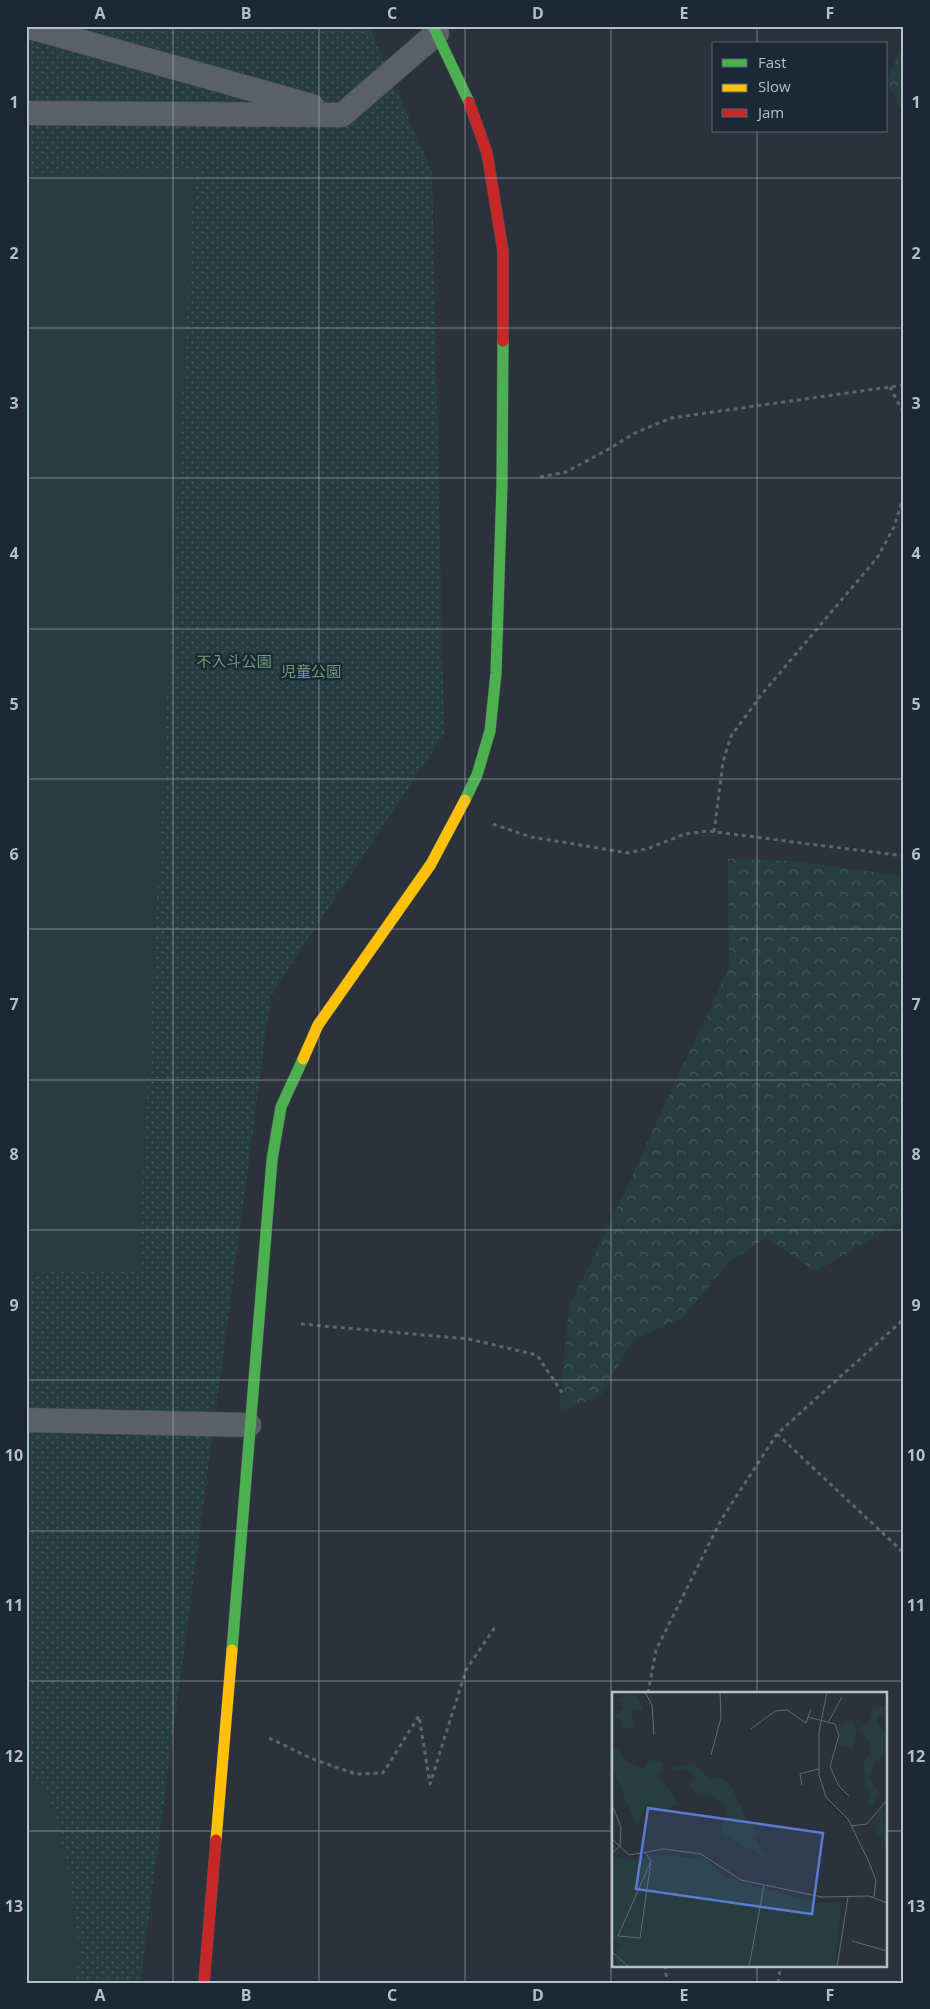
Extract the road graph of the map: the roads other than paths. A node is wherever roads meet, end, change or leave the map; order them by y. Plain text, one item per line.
1 (26, 26) edge
2 (435, 30) edge
3 (26, 113) edge
4 (342, 115) junction
5 (26, 1420) edge
6 (249, 1425) junction
7 (204, 1983) edge

1 - 4 lane
2 - 4 lane
2 - 6 street
3 - 4 lane
5 - 6 lane
6 - 7 street

